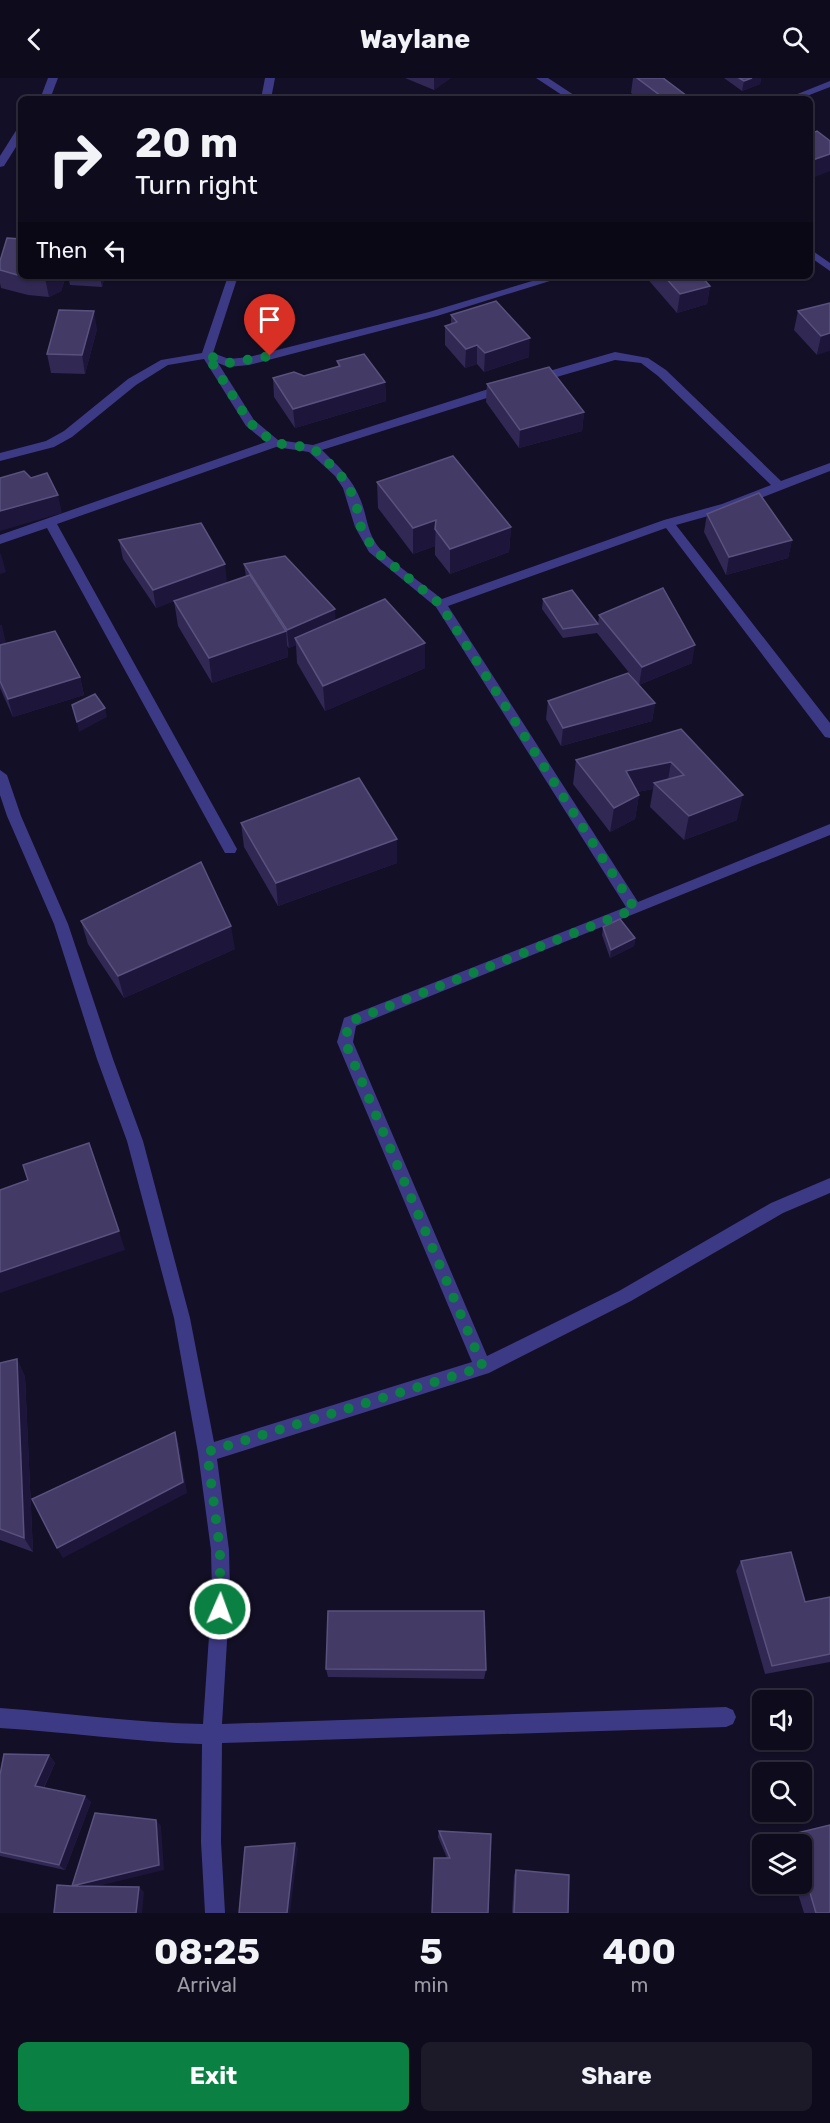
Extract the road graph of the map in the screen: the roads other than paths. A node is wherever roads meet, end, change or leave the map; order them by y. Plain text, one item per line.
1 (53, 78) edge
2 (270, 78) edge
3 (541, 78) edge
4 (830, 84) edge
5 (46, 96) edge
6 (267, 96) edge
7 (569, 96) edge
8 (798, 96) edge
9 (18, 136) edge
10 (0, 165) edge
11 (830, 250) edge
12 (813, 254) edge
13 (813, 255) edge
14 (830, 268) edge
15 (232, 279) edge
16 (552, 279) edge
17 (207, 355) junction
18 (274, 443) junction
19 (313, 448) junction
20 (0, 457) edge
21 (830, 467) edge
22 (779, 486) junction
23 (50, 523) junction
24 (668, 523) junction
25 (0, 540) edge
26 (440, 604) junction
27 (830, 733) edge
28 (0, 775) edge
29 (830, 829) edge
30 (231, 849) dead end
31 (635, 909) junction
32 (830, 1185) edge
33 (483, 1367) junction
34 (207, 1452) junction
35 (726, 1717) dead end
36 (0, 1718) edge
37 (212, 1734) junction
38 (215, 1913) edge

1 - 5 street
2 - 6 street
3 - 7 street
4 - 8 street
9 - 10 street
11 - 12 street
13 - 14 street
15 - 17 street
16 - 17 street
17 - 18 street
17 - 20 street
18 - 19 street
18 - 23 street
19 - 22 street
19 - 26 street
21 - 22 street
22 - 24 street
23 - 25 street
23 - 30 street
24 - 26 street
24 - 27 street
26 - 31 street
28 - 34 street
29 - 31 street
31 - 33 street
32 - 33 street
33 - 34 street
34 - 37 street
35 - 37 street
36 - 37 street
37 - 38 street

